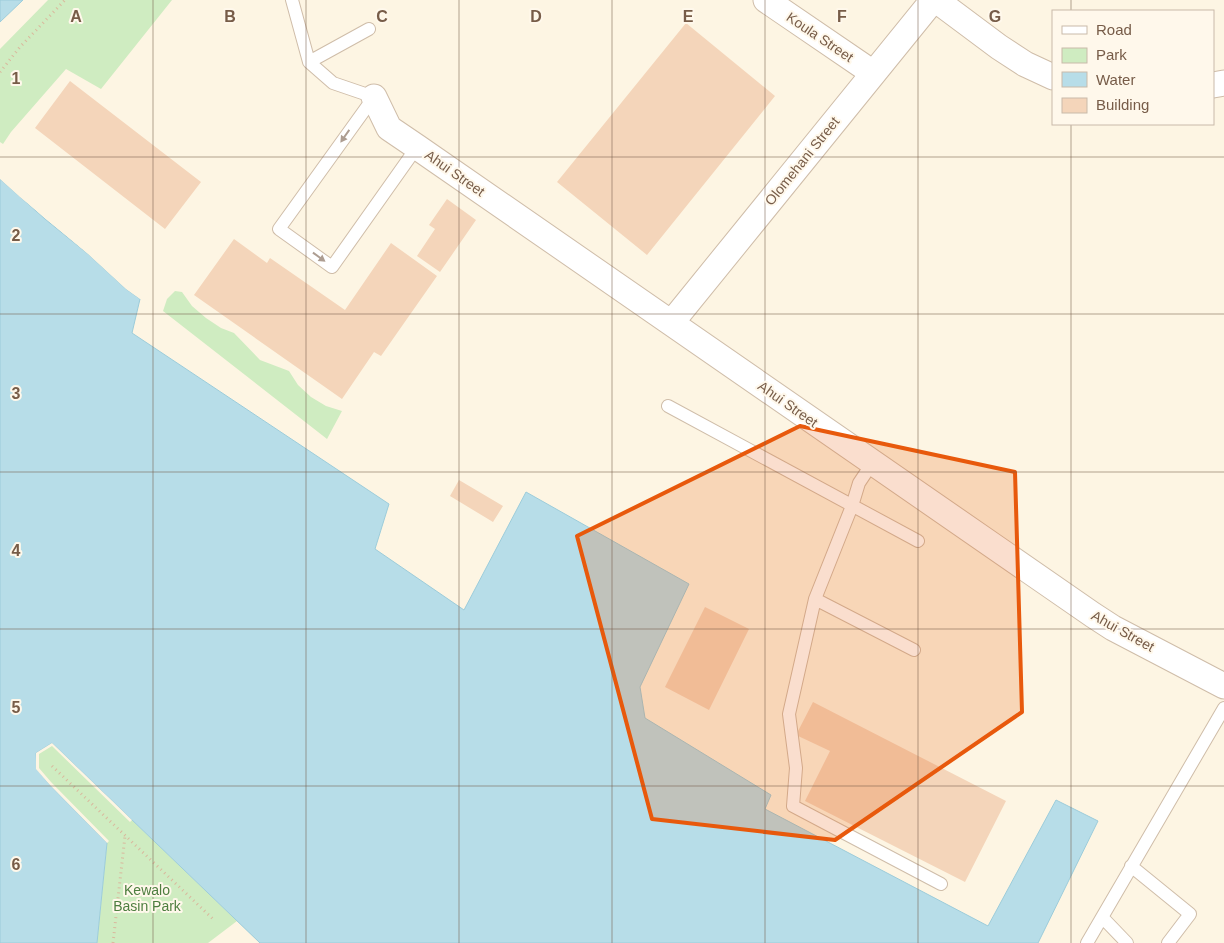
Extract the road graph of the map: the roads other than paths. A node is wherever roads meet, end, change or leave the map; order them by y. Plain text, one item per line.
1 (292, 0) edge
2 (766, 0) edge
3 (935, 0) edge
4 (369, 29) dead end
5 (309, 62) junction
6 (873, 73) junction
7 (1052, 77) edge
8 (374, 96) junction
9 (417, 147) junction
10 (672, 322) junction
11 (668, 406) dead end
12 (872, 462) junction
13 (852, 506) junction
14 (918, 541) dead end
15 (815, 599) junction
16 (914, 650) dead end
17 (1224, 686) edge
18 (1224, 708) edge
19 (1131, 866) junction
20 (941, 884) dead end
21 (1102, 917) junction
22 (1087, 943) edge
23 (1127, 943) edge
24 (1168, 943) edge

1 - 5 lane
2 - 6 street, Koula Street
3 - 6 street, Olomehani Street
3 - 7 street
4 - 5 lane
5 - 8 lane
6 - 10 street, Olomehani Street
8 - 9 street, Ahui Street
8 -> 9 lane
9 - 10 street, Ahui Street
10 - 12 street, Ahui Street
11 - 13 lane
12 - 13 lane
12 - 17 street, Ahui Street
13 - 14 lane
13 - 15 lane
15 - 16 lane
15 - 20 lane
18 - 19 lane
19 - 21 lane
19 - 24 lane
21 - 22 lane
21 - 23 lane

